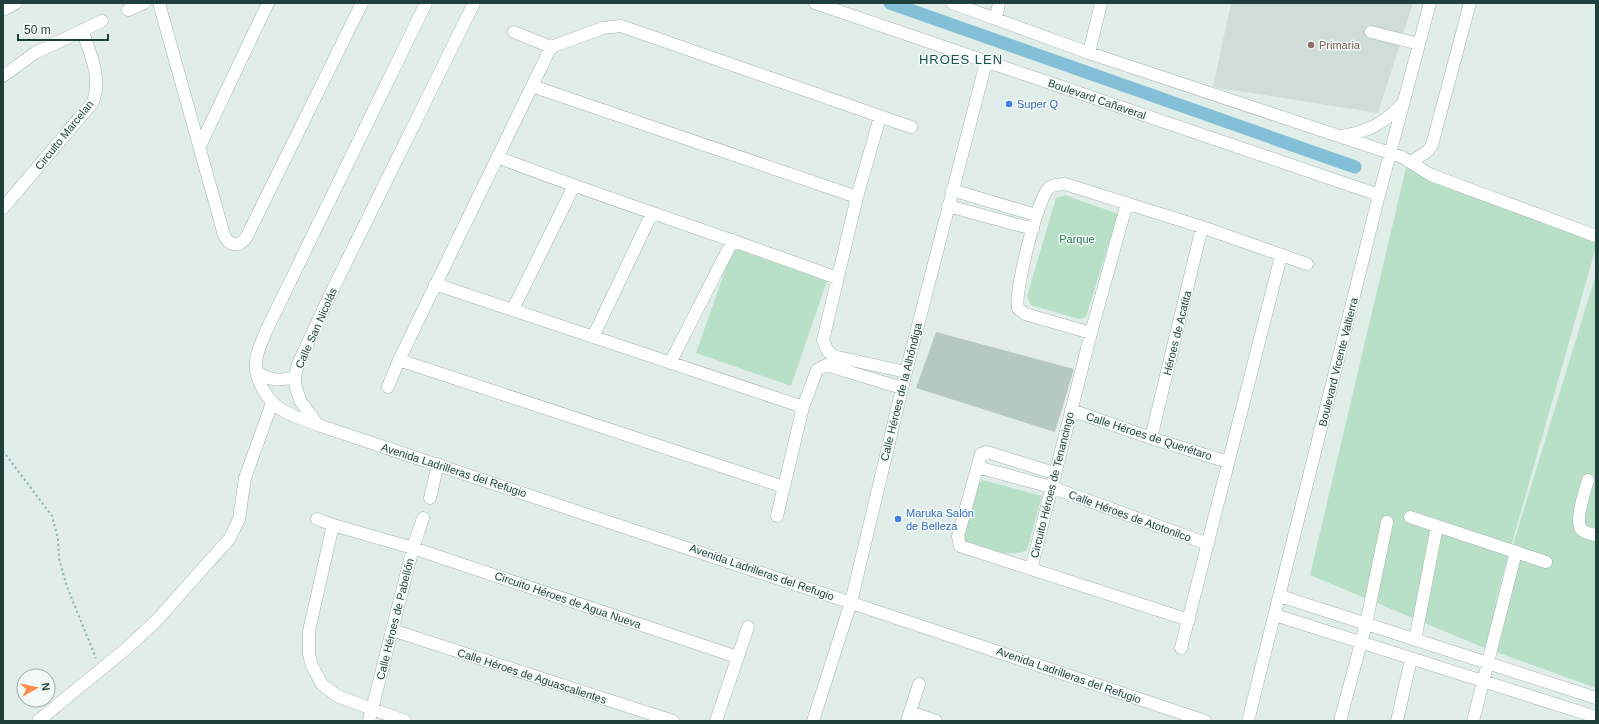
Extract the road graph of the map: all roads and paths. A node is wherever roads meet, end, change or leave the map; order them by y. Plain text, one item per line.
1 (16, 3) edge
2 (144, 3) edge
3 (159, 3) edge
4 (268, 3) edge
5 (362, 3) edge
6 (426, 3) edge
7 (474, 3) edge
8 (815, 3) edge
9 (999, 3) edge
10 (1101, 3) edge
11 (1430, 3) edge
12 (1470, 3) edge
13 (958, 4) edge
14 (3, 10) edge
15 (128, 10) dead end
16 (996, 18) junction
17 (102, 21) dead end
18 (82, 30) junction
19 (514, 32) dead end
20 (1371, 32) dead end
21 (1419, 44) junction
22 (551, 47) junction
23 (1089, 53) junction
24 (986, 62) junction
25 (3, 76) edge
26 (532, 86) junction
27 (1404, 101) junction
28 (880, 117) junction
29 (911, 127) dead end
30 (1339, 137) junction
31 (200, 146) junction
32 (1390, 153) junction
33 (497, 157) junction
34 (1411, 162) junction
35 (574, 186) junction
36 (952, 190) junction
37 (1379, 195) junction
38 (857, 197) junction
39 (1127, 203) junction
40 (948, 206) junction
41 (3, 208) edge
42 (652, 213) junction
43 (1036, 215) junction
44 (1202, 227) junction
45 (1033, 229) junction
46 (1596, 236) edge
47 (733, 240) junction
48 (1282, 256) junction
49 (1307, 264) dead end
50 (836, 278) junction
51 (435, 284) junction
52 (513, 309) junction
53 (1090, 333) junction
54 (593, 337) junction
55 (399, 360) junction
56 (670, 363) junction
57 (256, 371) junction
58 (906, 372) junction
59 (295, 377) junction
60 (388, 387) dead end
61 (902, 388) junction
62 (272, 403) junction
63 (803, 407) junction
64 (1071, 410) junction
65 (318, 425) junction
66 (1151, 438) junction
67 (3, 451) edge
68 (1228, 462) junction
69 (438, 464) junction
70 (977, 467) junction
71 (1054, 473) junction
72 (1588, 480) dead end
73 (784, 487) junction
74 (1051, 487) junction
75 (430, 498) dead end
76 (777, 516) dead end
77 (1410, 517) dead end
78 (423, 518) dead end
79 (317, 519) dead end
80 (1387, 522) dead end
81 (333, 525) junction
82 (1437, 526) junction
83 (1596, 535) edge
84 (1208, 544) junction
85 (413, 548) junction
86 (1516, 552) junction
87 (1546, 562) dead end
88 (1031, 569) junction
89 (1280, 596) junction
90 (851, 602) junction
91 (1275, 615) junction
92 (1189, 620) junction
93 (1366, 624) junction
94 (748, 627) dead end
95 (392, 630) junction
96 (1415, 640) junction
97 (1360, 643) junction
98 (1182, 648) dead end
99 (737, 657) junction
100 (1410, 659) junction
101 (1489, 663) junction
102 (100, 669) junction
103 (1482, 681) junction
104 (919, 684) dead end
105 (1596, 698) edge
106 (371, 715) edge
107 (908, 716) edge
108 (1596, 717) edge
109 (38, 721) edge
110 (405, 721) edge
111 (673, 721) edge
112 (716, 721) edge
113 (813, 721) edge
114 (936, 721) edge
115 (1205, 721) edge
116 (1248, 721) edge
117 (1340, 721) edge
118 (1397, 721) edge
119 (1473, 721) edge

1 - 14 street
2 - 15 street
3 - 31 street
4 - 31 street
5 - 31 street
6 - 57 street
7 - 59 street, Calle San Nicolás
8 - 24 street, Boulevard Cañaveral
9 - 16 street
10 - 23 street
11 - 21 street, Boulevard Vicente Valtierra
12 - 34 street
13 - 16 street
16 - 23 street
17 - 18 street
18 - 25 street
18 - 41 street, Circuito Marcelan
19 - 22 street
20 - 21 street
21 - 27 street, Boulevard Vicente Valtierra
22 - 26 street
22 - 28 street
23 - 30 street
24 - 36 street, Calle Héroes de la Alhóndiga
24 - 37 street, Boulevard Cañaveral
26 - 33 street
26 - 38 street
27 - 30 street
27 - 32 street, Boulevard Vicente Valtierra
28 - 29 street
28 - 38 street
30 - 32 street
32 - 34 street
32 - 37 street, Boulevard Vicente Valtierra
33 - 35 street
33 - 51 street
34 - 46 street
35 - 42 street
35 - 52 street
36 - 40 street, Calle Héroes de la Alhóndiga
36 - 43 street
37 - 89 street, Boulevard Vicente Valtierra
38 - 50 street
39 - 43 street
39 - 44 street
39 - 53 street, Circuito Héroes de Tenancingo
40 - 45 street
40 - 58 street, Calle Héroes de la Alhóndiga
42 - 47 street
42 - 54 street
43 - 45 street
44 - 48 street
44 - 66 street, Héroes de Acatita
45 - 53 street
47 - 50 street
47 - 56 street
48 - 49 street
48 - 68 street
50 - 58 street
51 - 52 street
51 - 55 street
52 - 54 street
53 - 64 street, Circuito Héroes de Tenancingo
54 - 56 street
55 - 60 street
55 - 73 street
56 - 63 street
57 - 59 street
57 - 62 street
58 - 61 street, Calle Héroes de la Alhóndiga
59 - 65 street, Calle San Nicolás
61 - 63 street
61 - 90 street, Calle Héroes de la Alhóndiga
62 - 65 street
62 - 102 street
63 - 73 street
64 - 66 street, Calle Héroes de Querétaro
64 - 71 street, Circuito Héroes de Tenancingo
65 - 69 street, Avenida Ladrilleras del Refugio
66 - 68 street, Calle Héroes de Querétaro
67 - 102 path
68 - 84 street
69 - 75 street
69 - 90 street, Avenida Ladrilleras del Refugio
70 - 71 street
70 - 74 street, Calle Héroes de Atotonilco
70 - 88 street
71 - 74 street, Circuito Héroes de Tenancingo
72 - 83 street
73 - 76 street
74 - 84 street, Calle Héroes de Atotonilco
74 - 88 street, Circuito Héroes de Tenancingo
77 - 82 street
78 - 85 street, Calle Héroes de Pabellón
79 - 81 street, Circuito Héroes de Agua Nueva
80 - 93 street
81 - 85 street, Circuito Héroes de Agua Nueva
81 - 106 street
82 - 86 street
82 - 96 street
84 - 92 street
85 - 95 street, Calle Héroes de Pabellón
85 - 99 street, Circuito Héroes de Agua Nueva
86 - 87 street
86 - 101 street
88 - 92 street, Circuito Héroes de Tenancingo
89 - 91 street, Boulevard Vicente Valtierra
89 - 93 street
90 - 113 street, Calle Héroes de la Alhóndiga
90 - 115 street, Avenida Ladrilleras del Refugio
91 - 97 street
91 - 116 street, Boulevard Vicente Valtierra
92 - 98 street
93 - 96 street
93 - 97 street
94 - 99 street
95 - 106 street, Calle Héroes de Pabellón
95 - 111 street, Calle Héroes de Aguascalientes
96 - 101 street
97 - 100 street
97 - 117 street
99 - 112 street
100 - 103 street
100 - 118 street
101 - 103 street
101 - 105 street
102 - 109 street
103 - 108 street
103 - 119 street
104 - 107 street
106 - 110 street
107 - 114 street

